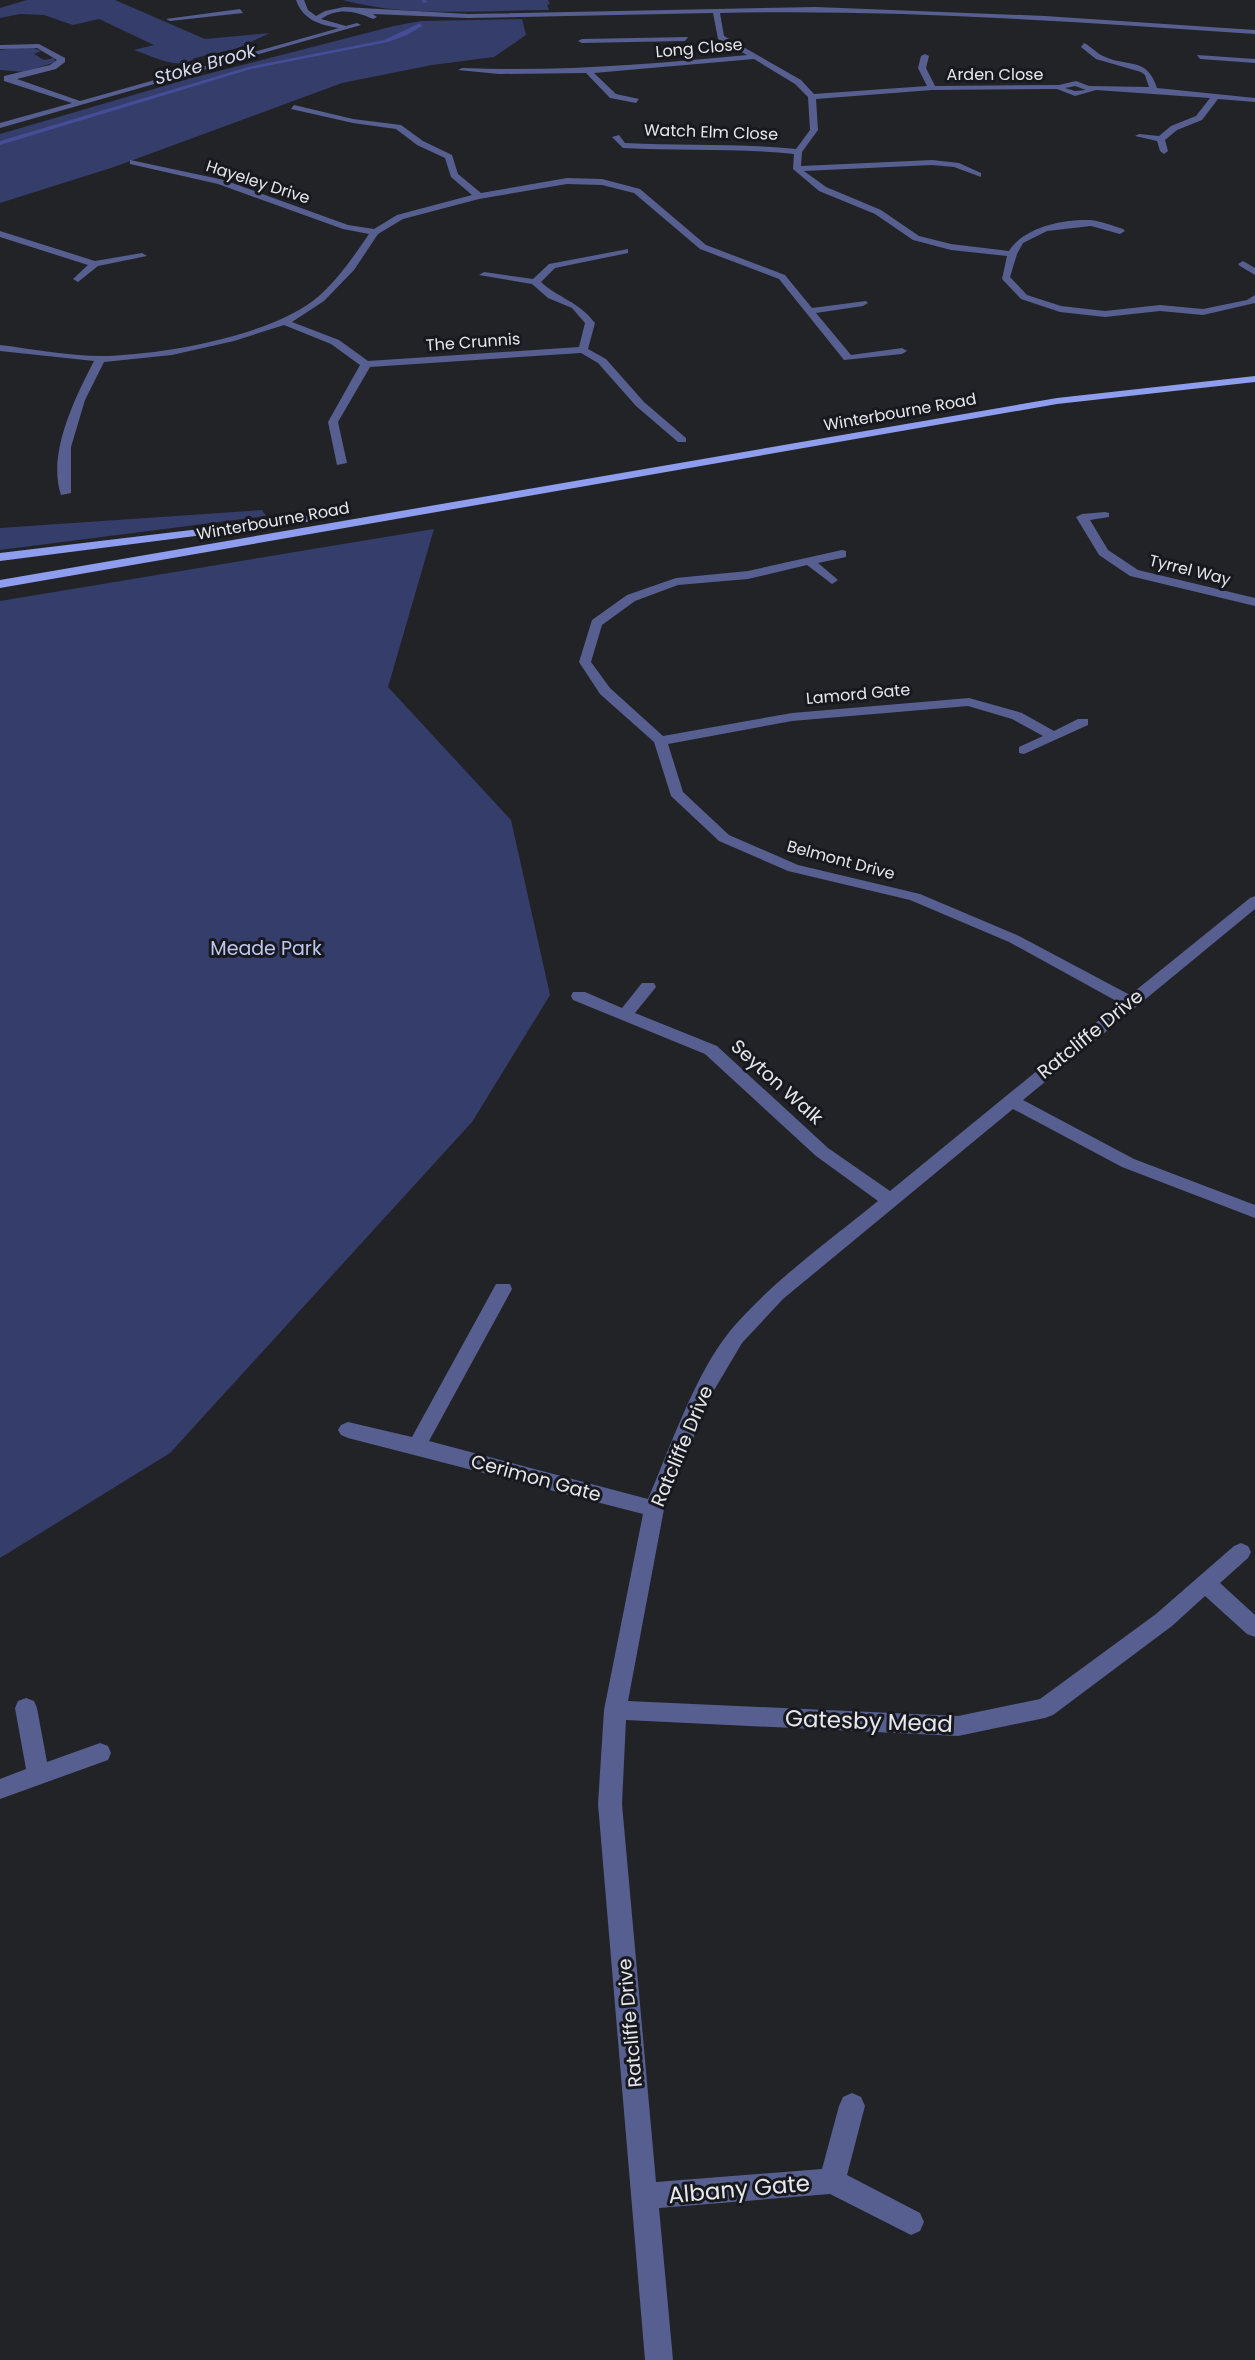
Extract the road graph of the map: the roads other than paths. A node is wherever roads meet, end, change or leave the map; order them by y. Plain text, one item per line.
1 (300, 0) edge
2 (853, 0) edge
3 (737, 1) edge
4 (710, 2) dead end
5 (322, 3) dead end
6 (349, 10) junction
7 (240, 11) dead end
8 (363, 11) junction
9 (716, 12) junction
10 (854, 12) junction
11 (432, 16) junction
12 (170, 19) dead end
13 (317, 21) junction
14 (368, 22) junction
15 (357, 25) junction
16 (1255, 33) edge
17 (685, 39) dead end
18 (294, 41) junction
19 (582, 41) dead end
20 (629, 42) junction
21 (1084, 45) dead end
22 (0, 47) edge
23 (635, 50) dead end
24 (925, 56) dead end
25 (754, 57) junction
26 (1200, 57) dead end
27 (641, 58) dead end
28 (1255, 61) edge
29 (493, 64) dead end
30 (647, 67) junction
31 (463, 70) dead end
32 (486, 72) junction
33 (589, 72) junction
34 (4, 78) edge
35 (932, 88) junction
36 (1154, 90) junction
37 (1216, 96) junction
38 (812, 97) junction
39 (1255, 100) edge
40 (636, 101) dead end
41 (79, 103) junction
42 (328, 105) dead end
43 (294, 107) dead end
44 (314, 112) junction
45 (0, 126) edge
46 (1139, 136) dead end
47 (616, 137) dead end
48 (1161, 139) junction
49 (623, 145) junction
50 (610, 150) dead end
51 (1164, 150) dead end
52 (798, 152) junction
53 (132, 162) dead end
54 (797, 169) junction
55 (978, 175) dead end
56 (479, 196) junction
57 (1120, 231) dead end
58 (375, 232) junction
59 (3, 238) edge
60 (625, 251) dead end
61 (1012, 254) junction
62 (142, 256) dead end
63 (95, 264) junction
64 (1243, 264) dead end
65 (1255, 272) edge
66 (484, 275) dead end
67 (78, 279) dead end
68 (535, 282) junction
69 (1253, 302) edge
70 (863, 303) dead end
71 (809, 311) junction
72 (284, 322) junction
73 (0, 348) edge
74 (583, 350) junction
75 (902, 351) dead end
76 (100, 359) junction
77 (366, 364) junction
78 (1255, 379) edge
79 (682, 440) dead end
80 (341, 463) dead end
81 (551, 488) junction
82 (65, 493) dead end
83 (1105, 515) dead end
84 (842, 554) dead end
85 (0, 557) edge
86 (810, 562) junction
87 (832, 580) dead end
88 (0, 584) edge
89 (1255, 603) edge
90 (1083, 722) dead end
91 (1053, 736) junction
92 (660, 741) junction
93 (1024, 750) dead end
94 (1255, 901) edge
95 (648, 987) dead end
96 (579, 996) dead end
97 (1130, 1002) junction
98 (624, 1015) junction
99 (1010, 1100) junction
100 (890, 1200) junction
101 (1255, 1212) edge
102 (503, 1289) dead end
103 (348, 1430) dead end
104 (417, 1446) junction
105 (654, 1509) junction
106 (1241, 1552) dead end
107 (1205, 1583) junction
108 (1255, 1628) edge
109 (26, 1708) dead end
110 (615, 1710) junction
111 (100, 1753) dead end
112 (38, 1775) junction
113 (0, 1788) edge
114 (852, 2106) dead end
115 (832, 2181) junction
116 (645, 2196) junction
117 (911, 2222) dead end
118 (659, 2360) edge

1 - 13 street
2 - 10 street
3 - 4 street
5 - 6 street
6 - 8 street
6 - 13 street
7 - 12 street
8 - 11 street
8 - 14 street
9 - 10 street
9 - 11 street
9 - 25 street
10 - 16 street
11 - 14 street
13 - 15 street
13 - 18 street
14 - 15 street
15 - 18 street
17 - 20 street, Long Close
18 - 41 street
19 - 20 street, Long Close
20 - 23 street, Long Close
21 - 36 street
22 - 34 street
24 - 35 street, Arden Close
25 - 30 street, Long Close
25 - 38 street
26 - 28 street
27 - 30 street, Long Close
29 - 32 street
30 - 33 street, Long Close
31 - 32 street, Long Close
32 - 33 street, Long Close
33 - 40 street
34 - 41 street
35 - 36 street, Arden Close
35 - 38 street, Arden Close
36 - 37 street, Arden Close
37 - 39 street, Arden Close
37 - 48 street
38 - 52 street, Watch Elm Close
41 - 45 street
42 - 44 street
43 - 44 street
44 - 56 street
46 - 48 street
47 - 49 street, Watch Elm Close
48 - 51 street
49 - 50 street, Watch Elm Close
49 - 52 street, Watch Elm Close
52 - 54 street, Watch Elm Close
53 - 58 street, Hayeley Drive
54 - 55 street
54 - 61 street
56 - 58 street
56 - 71 street
57 - 61 street
58 - 72 street
59 - 63 street
60 - 68 street
61 - 69 street
62 - 63 street
63 - 67 street
64 - 65 street
66 - 68 street
68 - 74 street
70 - 71 street
71 - 75 street
72 - 76 street
72 - 77 street
73 - 76 street
74 - 77 street, The Crunnis
74 - 79 street
76 - 82 street
77 - 80 street
78 - 81 main road, Winterbourne Road
81 - 85 main road, Winterbourne Road
81 - 88 main road, Winterbourne Road
83 - 89 street, Tyrrel Way
84 - 86 street
86 - 87 street
86 - 92 street
90 - 91 street
91 - 92 street, Lamord Gate
91 - 93 street
92 - 97 street, Belmont Drive
94 - 97 street, Ratcliffe Drive
95 - 98 street
96 - 98 street, Seyton Walk
97 - 99 street, Ratcliffe Drive
98 - 100 street, Seyton Walk
99 - 100 street, Ratcliffe Drive
99 - 101 street
100 - 105 street, Ratcliffe Drive
102 - 104 street
103 - 104 street, Cerimon Gate
104 - 105 street, Cerimon Gate
105 - 110 street, Ratcliffe Drive
106 - 107 street, Gatesby Mead
107 - 108 street
107 - 110 street, Gatesby Mead
109 - 112 street
110 - 116 street, Ratcliffe Drive
111 - 112 street
112 - 113 street
114 - 115 street, Albany Gate
115 - 116 street, Albany Gate
115 - 117 street, Albany Gate
116 - 118 street, Ratcliffe Drive

